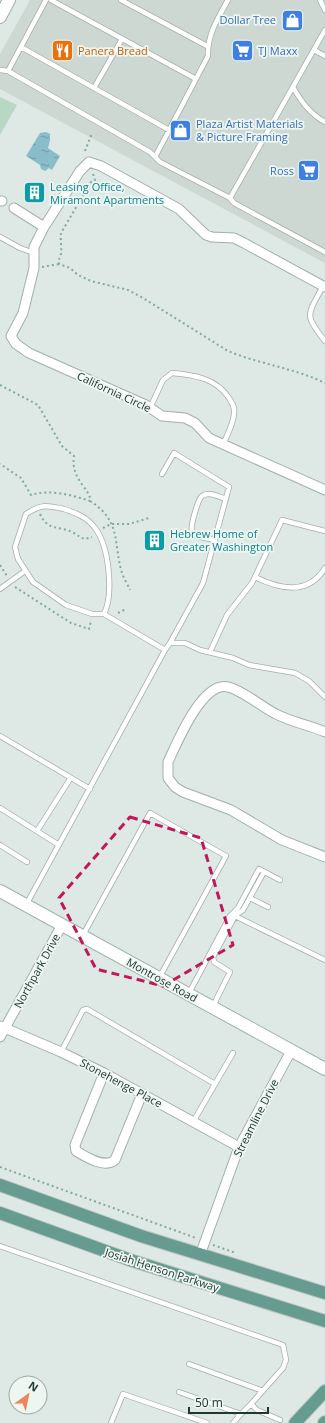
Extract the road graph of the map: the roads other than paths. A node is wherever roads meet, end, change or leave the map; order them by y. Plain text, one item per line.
1 (46, 0) edge
2 (51, 0) edge
3 (121, 0) edge
4 (228, 0) edge
5 (320, 0) edge
6 (325, 10) edge
7 (325, 30) edge
8 (122, 39) junction
9 (207, 46) junction
10 (21, 47) junction
11 (314, 50) junction
12 (325, 56) edge
13 (0, 70) edge
14 (8, 71) junction
15 (196, 79) junction
16 (293, 87) junction
17 (94, 88) junction
18 (325, 122) edge
19 (169, 130) junction
20 (155, 157) junction
21 (230, 198) junction
22 (14, 208) dead end
23 (44, 227) junction
24 (0, 237) edge
25 (325, 252) edge
26 (34, 253) junction
27 (324, 286) edge
28 (325, 341) edge
29 (150, 408) junction
30 (223, 445) junction
31 (162, 474) dead end
32 (325, 490) edge
33 (226, 499) junction
34 (325, 531) edge
35 (215, 540) junction
36 (325, 568) edge
37 (25, 571) junction
38 (255, 577) junction
39 (0, 589) edge
40 (104, 614) junction
41 (170, 643) junction
42 (166, 650) junction
43 (210, 652) junction
44 (325, 697) edge
45 (325, 732) edge
46 (0, 736) edge
47 (70, 779) junction
48 (90, 789) junction
49 (0, 808) edge
50 (37, 831) junction
51 (0, 845) edge
52 (59, 845) junction
53 (325, 857) edge
54 (27, 862) dead end
55 (264, 872) junction
56 (280, 880) dead end
57 (0, 891) edge
58 (250, 898) junction
59 (26, 906) junction
60 (268, 907) dead end
61 (235, 916) junction
62 (62, 925) junction
63 (82, 936) junction
64 (325, 960) edge
65 (159, 979) junction
66 (188, 995) junction
67 (212, 1008) junction
68 (2, 1027) edge
69 (0, 1037) edge
70 (291, 1051) junction
71 (61, 1052) junction
72 (233, 1053) dead end
73 (325, 1069) edge
74 (104, 1073) junction
75 (215, 1084) junction
76 (142, 1094) junction
77 (193, 1122) junction
78 (239, 1147) junction
79 (0, 1185) edge
80 (0, 1213) edge
81 (0, 1246) edge
82 (200, 1255) junction
83 (325, 1293) edge
84 (325, 1322) edge
85 (189, 1364) dead end
86 (263, 1391) junction
87 (179, 1392) dead end
88 (325, 1392) edge
89 (251, 1404) junction
90 (241, 1414) junction
91 (280, 1420) dead end
92 (111, 1423) edge
93 (207, 1423) edge
94 (233, 1423) edge
95 (295, 1423) edge

1 - 10 lane
2 - 8 lane
3 - 9 lane
4 - 9 lane
5 - 6 lane
7 - 11 lane
8 - 15 lane
8 - 17 lane
9 - 15 lane
10 - 14 lane
10 - 17 lane
11 - 12 lane
11 - 16 lane
13 - 14 lane
14 - 20 lane
15 - 19 lane
16 - 18 lane
16 - 21 lane
17 - 19 lane
19 - 20 lane
20 - 21 lane
21 - 25 lane
22 - 23 street
23 - 26 street, California Circle
23 - 27 street, California Circle
24 - 26 lane
26 - 29 street, California Circle
27 - 28 lane
29 - 30 street, California Circle
29 - 30 lane
30 - 32 street, California Circle
31 - 33 lane
33 - 35 lane
33 - 35 lane
34 - 38 lane
35 - 41 lane
36 - 38 lane
37 - 39 lane
37 - 40 lane
37 - 40 lane
38 - 43 lane
40 - 42 lane
41 - 42 lane
41 - 43 lane
42 - 48 lane
43 - 44 lane
45 - 53 street
46 - 47 lane
47 - 48 lane
47 - 50 lane
48 - 52 lane
49 - 50 lane
50 - 52 lane
51 - 54 lane
52 - 59 lane
55 - 56 lane
55 - 58 lane
55 - 66 lane
57 - 59 street, Montrose Road
58 - 60 lane
58 - 61 lane
59 - 62 street, Montrose Road
61 - 64 lane
61 - 67 lane
62 - 63 street, Montrose Road
62 - 68 street, Northpark Drive
63 - 65 street, Montrose Road
63 - 65 lane
65 - 66 street, Montrose Road
66 - 67 street, Montrose Road
67 - 70 street, Montrose Road
68 - 69 street, Northpark Drive
68 - 71 street, Stonehenge Place
70 - 73 street, Montrose Road
70 - 78 street, Streamline Drive
71 - 74 street, Stonehenge Place
71 - 75 lane
72 - 75 lane
74 - 76 street, Stonehenge Place
74 - 76 street
75 - 77 lane
76 - 77 street, Stonehenge Place
77 - 78 street, Stonehenge Place
78 - 82 street, Streamline Drive
79 - 82 main road
80 - 84 main road, Josiah Henson Parkway
81 - 86 lane
82 - 83 main road
85 - 86 lane
86 - 89 lane
87 - 90 lane
88 - 95 main road
89 - 90 lane
89 - 91 lane
90 - 94 lane
92 - 93 lane

